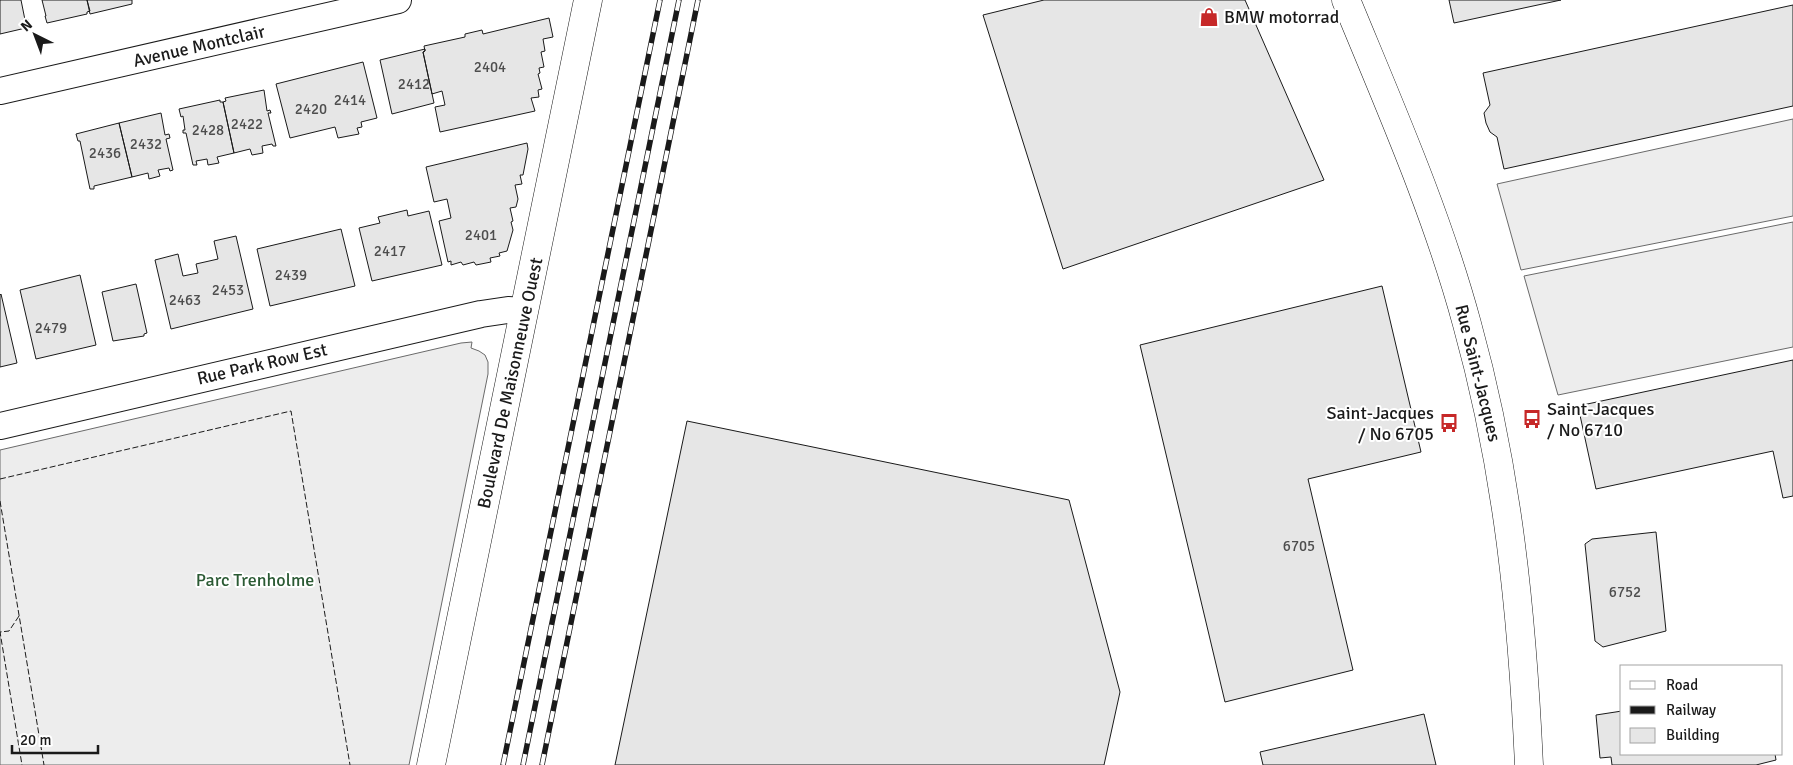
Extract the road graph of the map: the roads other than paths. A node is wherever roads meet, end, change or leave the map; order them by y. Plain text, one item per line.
1 (398, 0) edge
2 (588, 0) edge
3 (1346, 0) edge
4 (0, 91) edge
5 (524, 311) junction
6 (0, 426) edge
7 (431, 765) edge
8 (1529, 765) edge

1 - 4 street, Avenue Montclair
2 - 5 main road, Boulevard De Maisonneuve Ouest
3 - 8 main road, Rue Saint-Jacques
5 - 6 street, Rue Park Row Est
5 - 7 main road, Boulevard De Maisonneuve Ouest

